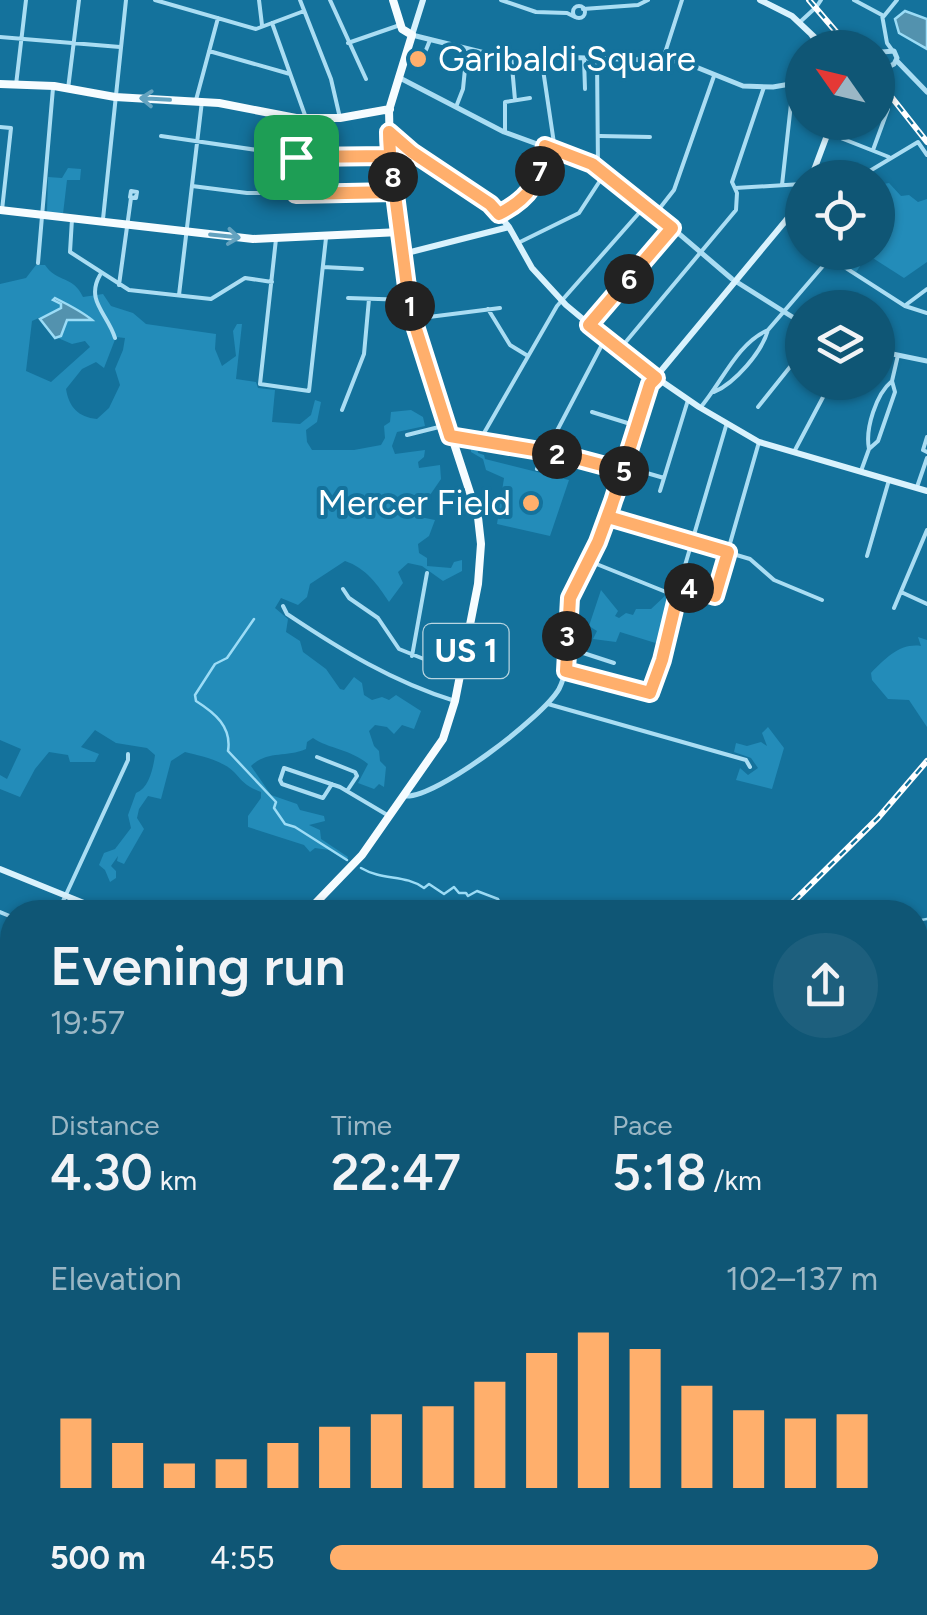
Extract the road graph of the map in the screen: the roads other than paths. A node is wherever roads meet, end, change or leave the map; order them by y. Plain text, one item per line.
1 (26, 0) edge
2 (79, 0) edge
3 (126, 0) edge
4 (155, 0) edge
5 (259, 0) edge
6 (300, 0) edge
7 (330, 0) edge
8 (393, 0) edge
9 (423, 0) edge
10 (501, 0) edge
11 (648, 0) edge
12 (673, 0) edge
13 (760, 0) edge
14 (821, 0) edge
15 (854, 0) edge
16 (897, 0) edge
17 (682, 1) edge
18 (580, 6) edge
19 (304, 11) junction
20 (567, 13) junction
21 (884, 16) junction
22 (218, 18) junction
23 (800, 22) junction
24 (272, 24) junction
25 (400, 24) junction
26 (262, 27) junction
27 (808, 30) edge
28 (886, 30) edge
29 (412, 35) junction
30 (0, 36) edge
31 (22, 39) junction
32 (430, 40) junction
33 (348, 42) junction
34 (74, 44) junction
35 (120, 47) junction
36 (209, 50) junction
37 (541, 55) junction
38 (511, 56) junction
39 (584, 56) junction
40 (597, 57) junction
41 (663, 59) junction
42 (896, 61) edge
43 (414, 65) dead end
44 (895, 66) edge
45 (464, 69) dead end
46 (901, 69) junction
47 (290, 74) junction
48 (714, 75) junction
49 (398, 77) junction
50 (366, 80) dead end
51 (0, 84) edge
52 (16, 84) junction
53 (785, 85) edge
54 (54, 86) junction
55 (764, 88) junction
56 (68, 89) junction
57 (586, 89) dead end
58 (927, 92) edge
59 (115, 97) junction
60 (530, 98) dead end
61 (515, 100) junction
62 (199, 101) junction
63 (456, 107) junction
64 (390, 109) junction
65 (340, 118) junction
66 (301, 119) junction
67 (0, 128) edge
68 (389, 132) junction
69 (505, 132) junction
70 (161, 136) dead end
71 (598, 136) junction
72 (650, 136) dead end
73 (787, 140) edge
74 (847, 140) edge
75 (877, 140) edge
76 (198, 142) junction
77 (545, 146) junction
78 (555, 150) junction
79 (873, 150) junction
80 (296, 154) junction
81 (927, 155) edge
82 (390, 156) junction
83 (891, 158) junction
84 (888, 160) edge
85 (3, 168) edge
86 (598, 168) junction
87 (604, 173) junction
88 (192, 186) junction
89 (782, 186) junction
90 (785, 186) edge
91 (735, 188) junction
92 (395, 192) junction
93 (296, 194) junction
94 (131, 198) dead end
95 (646, 205) junction
96 (1, 210) edge
97 (656, 213) junction
98 (499, 214) junction
99 (43, 215) junction
100 (72, 218) junction
101 (102, 222) junction
102 (785, 223) edge
103 (127, 225) junction
104 (509, 227) junction
105 (672, 228) junction
106 (186, 232) junction
107 (400, 232) junction
108 (326, 236) junction
109 (276, 239) junction
110 (518, 244) junction
111 (701, 252) junction
112 (403, 254) junction
113 (38, 263) dead end
114 (324, 267) junction
115 (362, 270) dead end
116 (819, 270) edge
117 (847, 270) edge
118 (101, 273) junction
119 (272, 282) junction
120 (736, 282) junction
121 (119, 285) junction
122 (927, 289) edge
123 (178, 296) junction
124 (348, 298) dead end
125 (370, 299) junction
126 (408, 300) junction
127 (562, 300) junction
128 (905, 306) junction
129 (500, 308) dead end
130 (488, 309) junction
131 (783, 312) junction
132 (927, 313) edge
133 (413, 319) junction
134 (589, 325) junction
135 (768, 330) junction
136 (116, 338) dead end
137 (606, 339) junction
138 (620, 350) junction
139 (895, 354) edge
140 (898, 355) junction
141 (528, 356) junction
142 (927, 361) edge
143 (895, 368) edge
144 (785, 373) edge
145 (656, 378) junction
146 (714, 392) junction
147 (688, 400) junction
148 (821, 400) edge
149 (879, 400) edge
150 (892, 400) edge
151 (758, 406) dead end
152 (700, 408) junction
153 (342, 410) dead end
154 (592, 412) dead end
155 (726, 424) junction
156 (446, 425) junction
157 (638, 426) junction
158 (406, 435) dead end
159 (450, 436) junction
160 (927, 438) edge
161 (480, 440) junction
162 (759, 442) junction
163 (869, 449) junction
164 (546, 452) junction
165 (794, 452) junction
166 (927, 455) edge
167 (537, 469) dead end
168 (625, 469) junction
169 (861, 471) junction
170 (664, 478) junction
171 (889, 480) junction
172 (917, 488) junction
173 (927, 490) edge
174 (660, 491) dead end
175 (608, 517) junction
176 (927, 530) edge
177 (692, 542) junction
178 (728, 552) junction
179 (867, 556) dead end
180 (589, 562) junction
181 (428, 573) dead end
182 (680, 585) junction
183 (344, 589) dead end
184 (901, 592) junction
185 (676, 596) junction
186 (822, 600) dead end
187 (927, 604) edge
188 (283, 606) dead end
189 (894, 608) dead end
190 (568, 648) junction
191 (412, 656) junction
192 (614, 663) dead end
193 (566, 671) junction
194 (461, 674) junction
195 (455, 701) junction
196 (548, 704) junction
197 (128, 754) dead end
198 (318, 758) dead end
199 (750, 767) dead end
200 (332, 784) junction
201 (348, 790) junction
202 (404, 796) junction
203 (389, 816) junction
204 (0, 868) edge
205 (66, 896) junction
206 (64, 900) edge
207 (76, 900) edge
208 (319, 900) edge

1 - 31 street
2 - 34 street
3 - 35 street
4 - 22 street
5 - 26 street
6 - 19 street
7 - 33 street
8 - 25 main road
9 - 29 main road
10 - 20 street
11 - 18 street
12 - 17 street
13 - 23 main road
14 - 23 street
15 - 21 street
16 - 21 street
17 - 41 street
18 - 20 street
18 - 20 street
19 - 24 street
19 - 65 street
21 - 28 street
22 - 26 street
22 - 36 street
23 - 27 main road
24 - 26 street
24 - 47 street
25 - 29 main road
25 - 33 street
29 - 32 street
29 - 49 main road
30 - 31 street
31 - 34 street
31 - 52 street
32 - 38 street
32 - 43 street
33 - 50 street
34 - 35 street
34 - 56 street
35 - 59 street
36 - 47 street
36 - 62 street
37 - 38 street
37 - 39 street
37 - 78 street
38 - 61 street
39 - 40 street
39 - 57 street
40 - 41 street
40 - 71 street
41 - 48 street
42 - 46 street
44 - 46 street
45 - 63 street
46 - 58 street
47 - 66 street
48 - 55 street
48 - 97 street
49 - 63 street
49 - 64 main road
51 - 52 main road
52 - 54 main road
53 - 55 street
54 - 56 main road
54 - 99 street
55 - 91 street
56 - 59 main road
62 -> 59 main road
59 - 101 street
60 - 61 street
61 - 69 street
62 - 66 main road
62 - 76 street
63 - 69 street
64 - 65 main road
64 - 68 main road, US 1
65 - 66 main road
66 - 80 street
67 - 85 street
68 - 82 main road, US 1
68 - 98 main road
69 - 77 street
70 - 76 street
71 - 72 street
71 - 86 street
73 - 89 street
74 - 79 street
75 - 79 street
76 - 80 street
76 - 88 street
77 - 78 street
77 - 98 street
78 - 86 street
79 - 83 street
80 - 82 street
80 - 93 street
81 - 83 street
82 - 92 main road, US 1
83 - 84 street
85 - 96 street
86 - 87 street
87 - 95 street
87 - 110 street
88 - 93 street
88 - 106 street
89 - 90 street
89 - 91 street
91 - 111 street
92 - 93 street
92 - 107 main road, US 1
94 - 103 street
95 - 97 street
95 - 127 street
96 - 99 main road
97 - 105 street
98 - 104 main road
99 - 100 main road
99 - 113 street
100 - 101 main road
100 - 118 street
101 - 103 main road
102 - 120 main road
103 - 106 main road
103 - 121 street
104 - 110 main road
104 - 112 main road
105 - 111 street
105 - 134 street
106 -> 109 main road
106 - 123 street
107 - 108 main road
107 - 112 main road, US 1
108 - 109 main road
108 - 114 street
109 - 119 street
110 - 127 main road
111 - 120 street
111 - 138 street
112 - 126 main road, US 1
114 - 115 street
114 - 119 street
116 - 131 street
117 - 128 street
118 - 121 street
118 - 136 street
119 - 123 street
120 - 131 street
120 - 145 main road
121 - 123 street
122 - 128 street
124 - 125 street
125 - 126 street
125 - 153 street
126 - 133 main road, US 1
127 - 134 main road
127 - 141 street
128 - 132 street
129 - 130 street
130 - 133 street
130 - 141 street
131 - 135 street
133 - 156 main road, US 1
134 - 137 main road
135 - 146 street
135 - 146 street
137 - 138 main road
137 - 164 street
138 - 145 main road
139 - 140 street
140 - 142 street
140 - 143 street
141 - 161 street
144 - 151 street
145 - 147 main road
145 - 157 street
146 - 152 street
147 - 152 main road
147 - 170 street
148 - 165 street
149 - 163 street
150 - 163 street
152 - 155 main road
154 - 157 street
155 - 162 main road
155 - 177 street
156 - 158 street
156 - 159 main road, US 1
157 - 168 street
159 - 161 street
159 - 194 main road, US 1
160 - 166 street
161 - 164 street
162 - 165 main road
162 - 178 street
163 - 169 street
164 - 167 street
164 - 168 street
165 - 169 main road
166 - 172 street
168 - 170 street
168 - 175 street
169 - 171 main road
170 - 174 street
171 - 172 main road
171 - 179 street
172 - 173 main road
175 - 177 street
175 - 180 street
176 - 184 street
177 - 178 street
177 - 182 street
178 - 182 street
178 - 186 street
180 - 185 street
180 - 190 street
181 - 191 street
182 - 185 street
183 - 191 street
184 - 187 street
184 - 189 street
185 - 193 street
188 - 195 street
190 - 192 street
190 - 193 street
191 - 194 street
193 - 196 street
194 - 195 main road, US 1
195 - 202 main road, US 1
196 - 199 street
196 - 202 street
197 - 205 street
198 - 201 street
200 - 200 street
200 - 201 street
201 - 203 street
202 - 203 main road, US 1
203 - 208 main road, US 1
204 - 205 main road
205 - 206 street
205 - 207 main road

